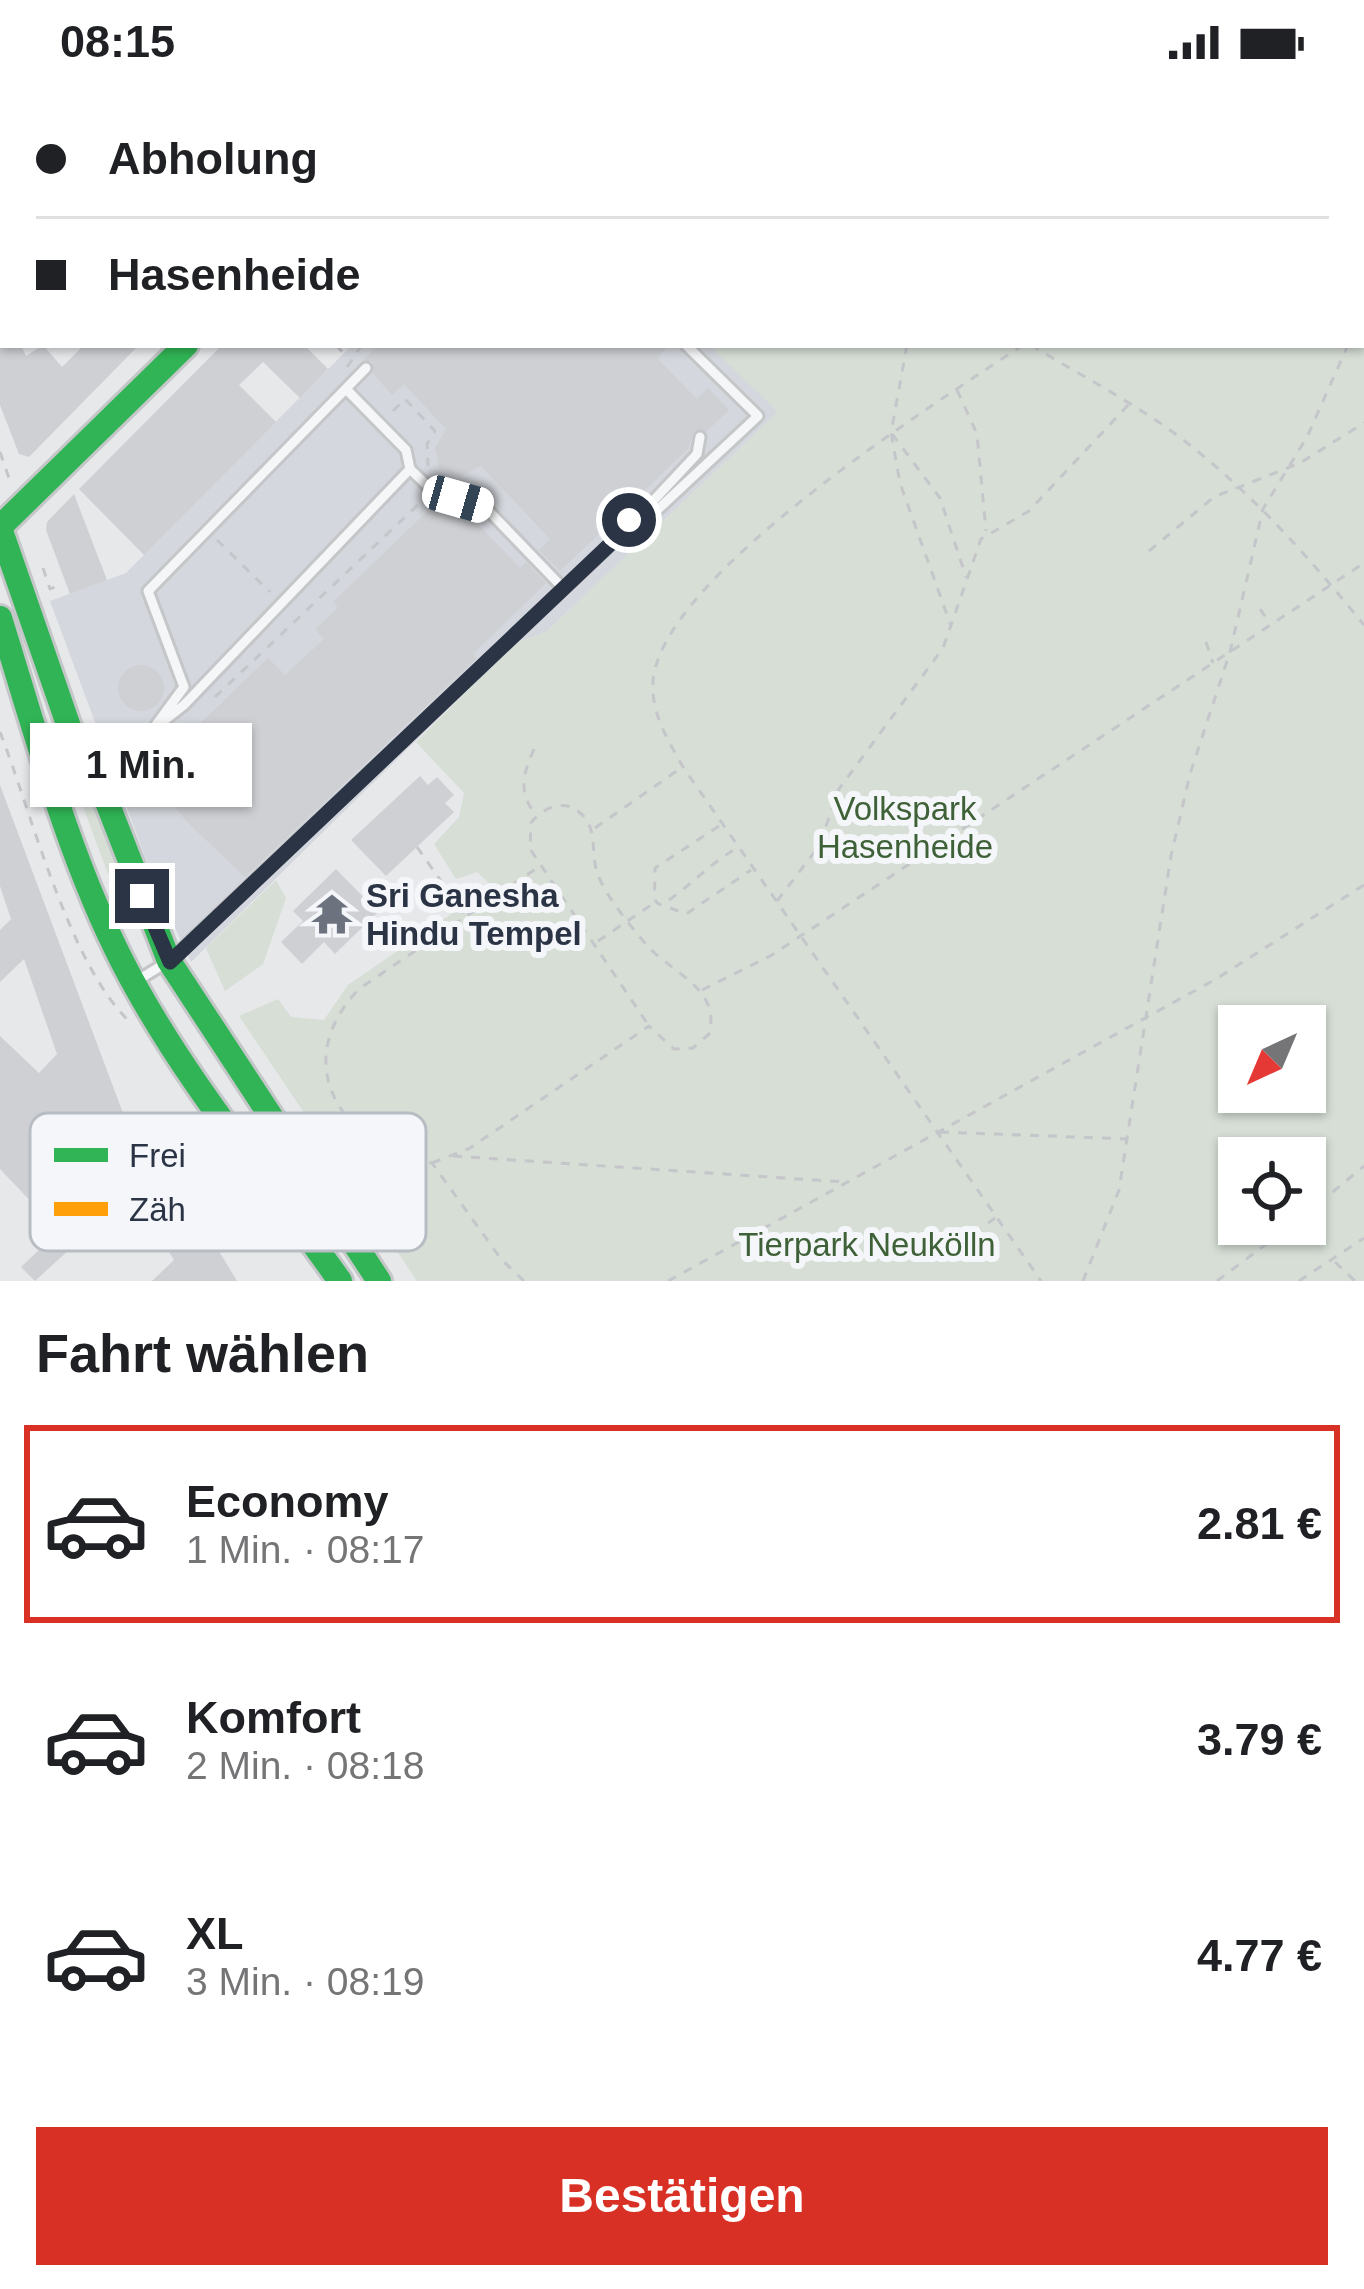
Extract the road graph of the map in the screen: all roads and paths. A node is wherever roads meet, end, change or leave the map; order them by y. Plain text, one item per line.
1 (183, 348) edge
2 (339, 348) edge
3 (689, 348) edge
4 (907, 348) edge
5 (1018, 348) edge
6 (1036, 348) edge
7 (1347, 348) edge
8 (350, 359) dead end
9 (366, 368) dead end
10 (346, 389) junction
11 (957, 389) junction
12 (1129, 404) junction
13 (1364, 423) edge
14 (380, 424) junction
15 (891, 433) junction
16 (700, 437) dead end
17 (0, 452) edge
18 (436, 468) dead end
19 (410, 469) junction
20 (1282, 471) junction
21 (8, 472) dead end
22 (1238, 487) junction
23 (428, 496) dead end
24 (1263, 509) junction
25 (0, 528) edge
26 (207, 530) junction
27 (623, 532) junction
28 (986, 533) junction
29 (1149, 551) dead end
30 (1364, 562) edge
31 (43, 568) dead end
32 (966, 578) junction
33 (59, 585) dead end
34 (1332, 586) junction
35 (563, 588) junction
36 (280, 602) junction
37 (1260, 609) dead end
38 (0, 618) edge
39 (1271, 625) junction
40 (1364, 625) edge
41 (951, 627) junction
42 (1206, 642) dead end
43 (1230, 652) junction
44 (1213, 663) junction
45 (212, 699) dead end
46 (156, 725) junction
47 (0, 732) edge
48 (172, 734) dead end
49 (534, 749) dead end
50 (683, 767) junction
51 (96, 774) junction
52 (131, 775) dead end
53 (536, 815) junction
54 (722, 824) junction
55 (592, 830) junction
56 (417, 847) dead end
57 (738, 848) junction
58 (541, 865) junction
59 (753, 868) junction
60 (1364, 885) edge
61 (92, 888) junction
62 (142, 896) junction
63 (670, 900) dead end
64 (656, 902) junction
65 (776, 902) junction
66 (466, 916) junction
67 (629, 920) junction
68 (800, 936) junction
69 (595, 944) junction
70 (170, 962) junction
71 (134, 983) junction
72 (701, 991) junction
73 (108, 1003) dead end
74 (1150, 1016) junction
75 (650, 1026) junction
76 (225, 1113) edge
77 (267, 1113) edge
78 (343, 1113) edge
79 (938, 1132) junction
80 (1128, 1139) junction
81 (453, 1156) junction
82 (426, 1162) edge
83 (432, 1163) junction
84 (1364, 1166) edge
85 (847, 1182) junction
86 (1326, 1198) edge
87 (997, 1217) junction
88 (957, 1238) dead end
89 (1364, 1238) edge
90 (1265, 1245) edge
91 (320, 1251) edge
92 (359, 1251) edge
93 (1331, 1260) junction
94 (340, 1281) edge
95 (380, 1281) edge
96 (524, 1281) edge
97 (668, 1281) edge
98 (1041, 1281) edge
99 (1083, 1281) edge
100 (1217, 1281) edge
101 (1299, 1281) edge
102 (1355, 1281) edge

1 - 25 main road
2 - 8 path
3 - 27 lane
4 - 15 path
5 - 11 path
6 - 12 path
7 - 20 path
9 - 10 lane
10 - 14 lane
10 - 26 lane
11 - 15 path
11 - 28 path
12 - 22 path
12 - 28 path
13 - 20 path
14 - 18 path
14 - 19 lane
15 - 32 path
15 - 41 path
15 - 50 path
16 - 27 lane
17 - 21 path
19 - 35 lane
19 - 36 lane
20 - 22 path
20 - 24 path
22 - 24 path
22 - 29 path
23 - 45 path
24 - 34 path
24 - 43 path
25 - 51 main road
26 - 36 path
26 - 46 lane
27 - 35 lane
28 - 32 path
30 - 34 path
31 - 33 path
32 - 41 path
34 - 39 path
34 - 40 path
35 - 70 lane
36 - 46 lane
37 - 39 path
38 - 61 main road
39 - 43 path
41 - 65 path
42 - 44 path
43 - 44 path
43 - 74 path
44 - 68 path
46 - 51 lane
47 - 73 path
48 - 52 path
49 - 53 path
50 - 54 path
50 - 55 path
51 - 62 main road
53 - 55 path
53 - 58 path
54 - 57 path
54 - 64 path
55 - 67 path
56 - 66 path
57 - 59 path
57 - 63 path
58 - 66 path
58 - 69 path
59 - 64 path
59 - 65 path
60 - 74 path
61 - 62 main road
61 - 71 main road
62 - 70 main road
64 - 67 path
65 - 68 path
66 - 78 path
67 - 69 path
67 - 72 path
68 - 72 path
68 - 79 path
69 - 75 path
70 - 71 lane
70 - 77 main road
71 - 76 main road
72 - 75 path
74 - 79 path
74 - 80 path
75 - 81 path
79 - 80 path
79 - 85 path
79 - 87 path
80 - 99 path
81 - 83 path
81 - 85 path
82 - 83 path
83 - 96 path
84 - 86 path
85 - 97 path
87 - 88 path
87 - 98 path
89 - 93 path
90 - 100 path
91 - 94 main road
92 - 95 main road
93 - 101 path
93 - 102 path

